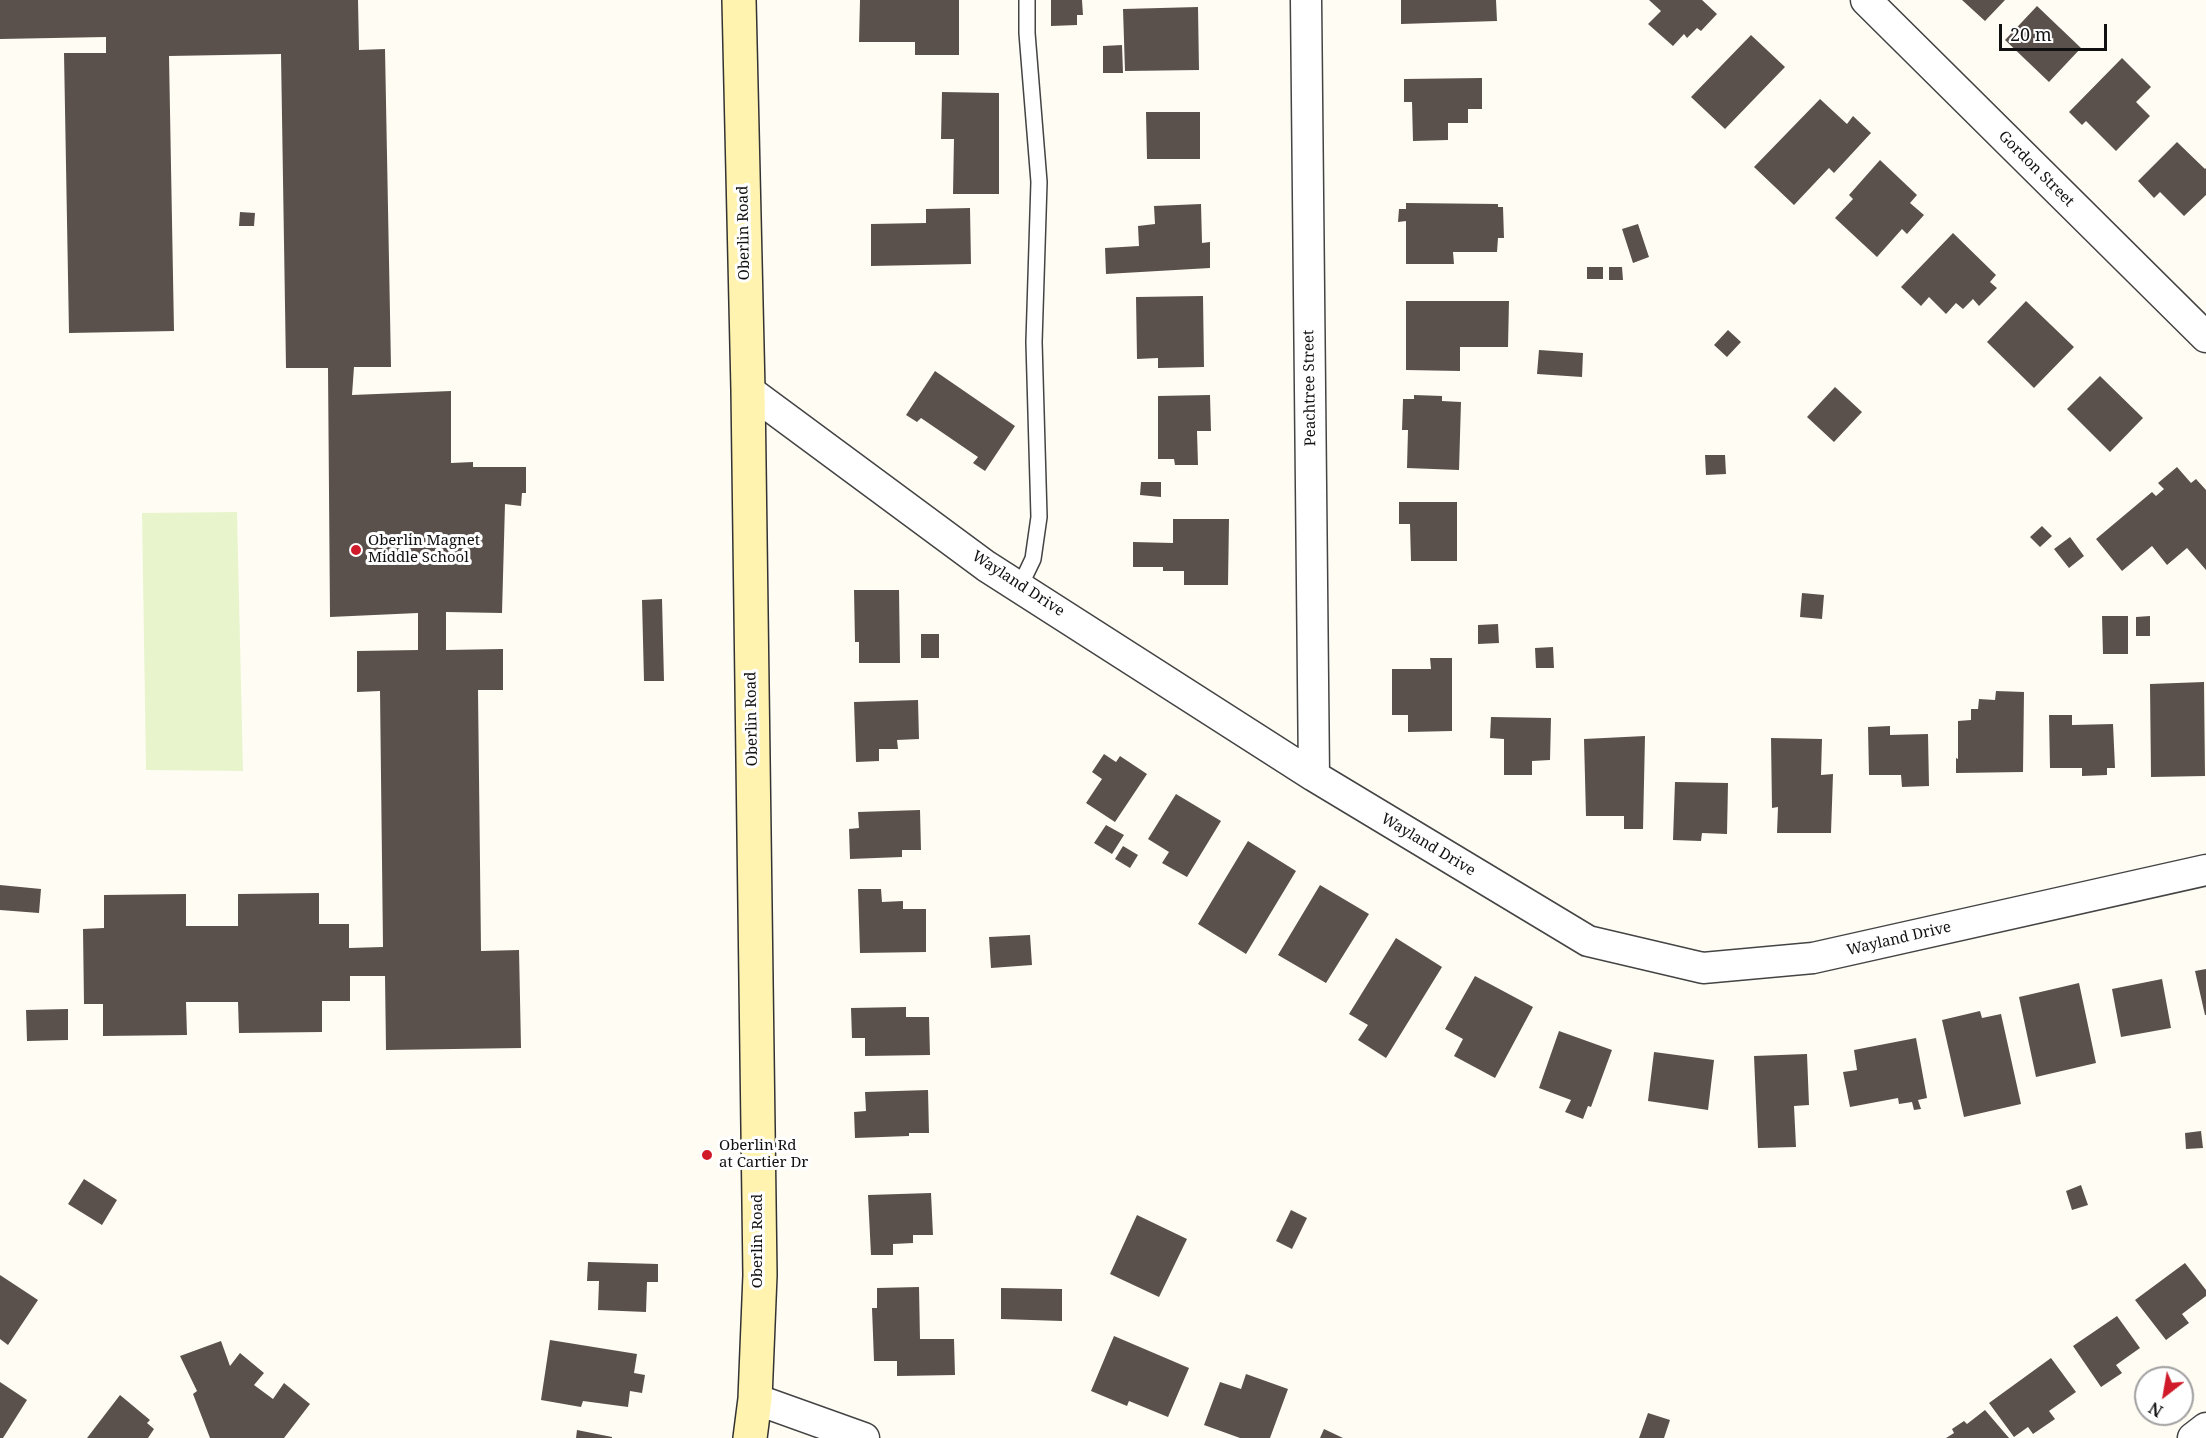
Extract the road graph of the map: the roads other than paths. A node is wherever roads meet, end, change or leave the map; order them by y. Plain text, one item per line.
1 (739, 0) edge
2 (1027, 0) edge
3 (1306, 0) edge
4 (1866, 0) edge
5 (2206, 338) edge
6 (748, 390) junction
7 (1020, 586) junction
8 (1314, 776) junction
9 (2206, 870) edge
10 (755, 1399) junction
11 (2206, 1428) edge
12 (750, 1438) edge
13 (864, 1438) edge
14 (2193, 1438) edge

1 - 6 main road, Oberlin Road
2 - 7 lane
3 - 8 street, Peachtree Street
4 - 5 street, Gordon Street
6 - 7 street, Wayland Drive
6 - 10 main road, Oberlin Road
7 - 8 street, Wayland Drive
8 - 9 street, Wayland Drive
10 - 12 main road, Oberlin Road
10 - 13 street
11 - 14 street

